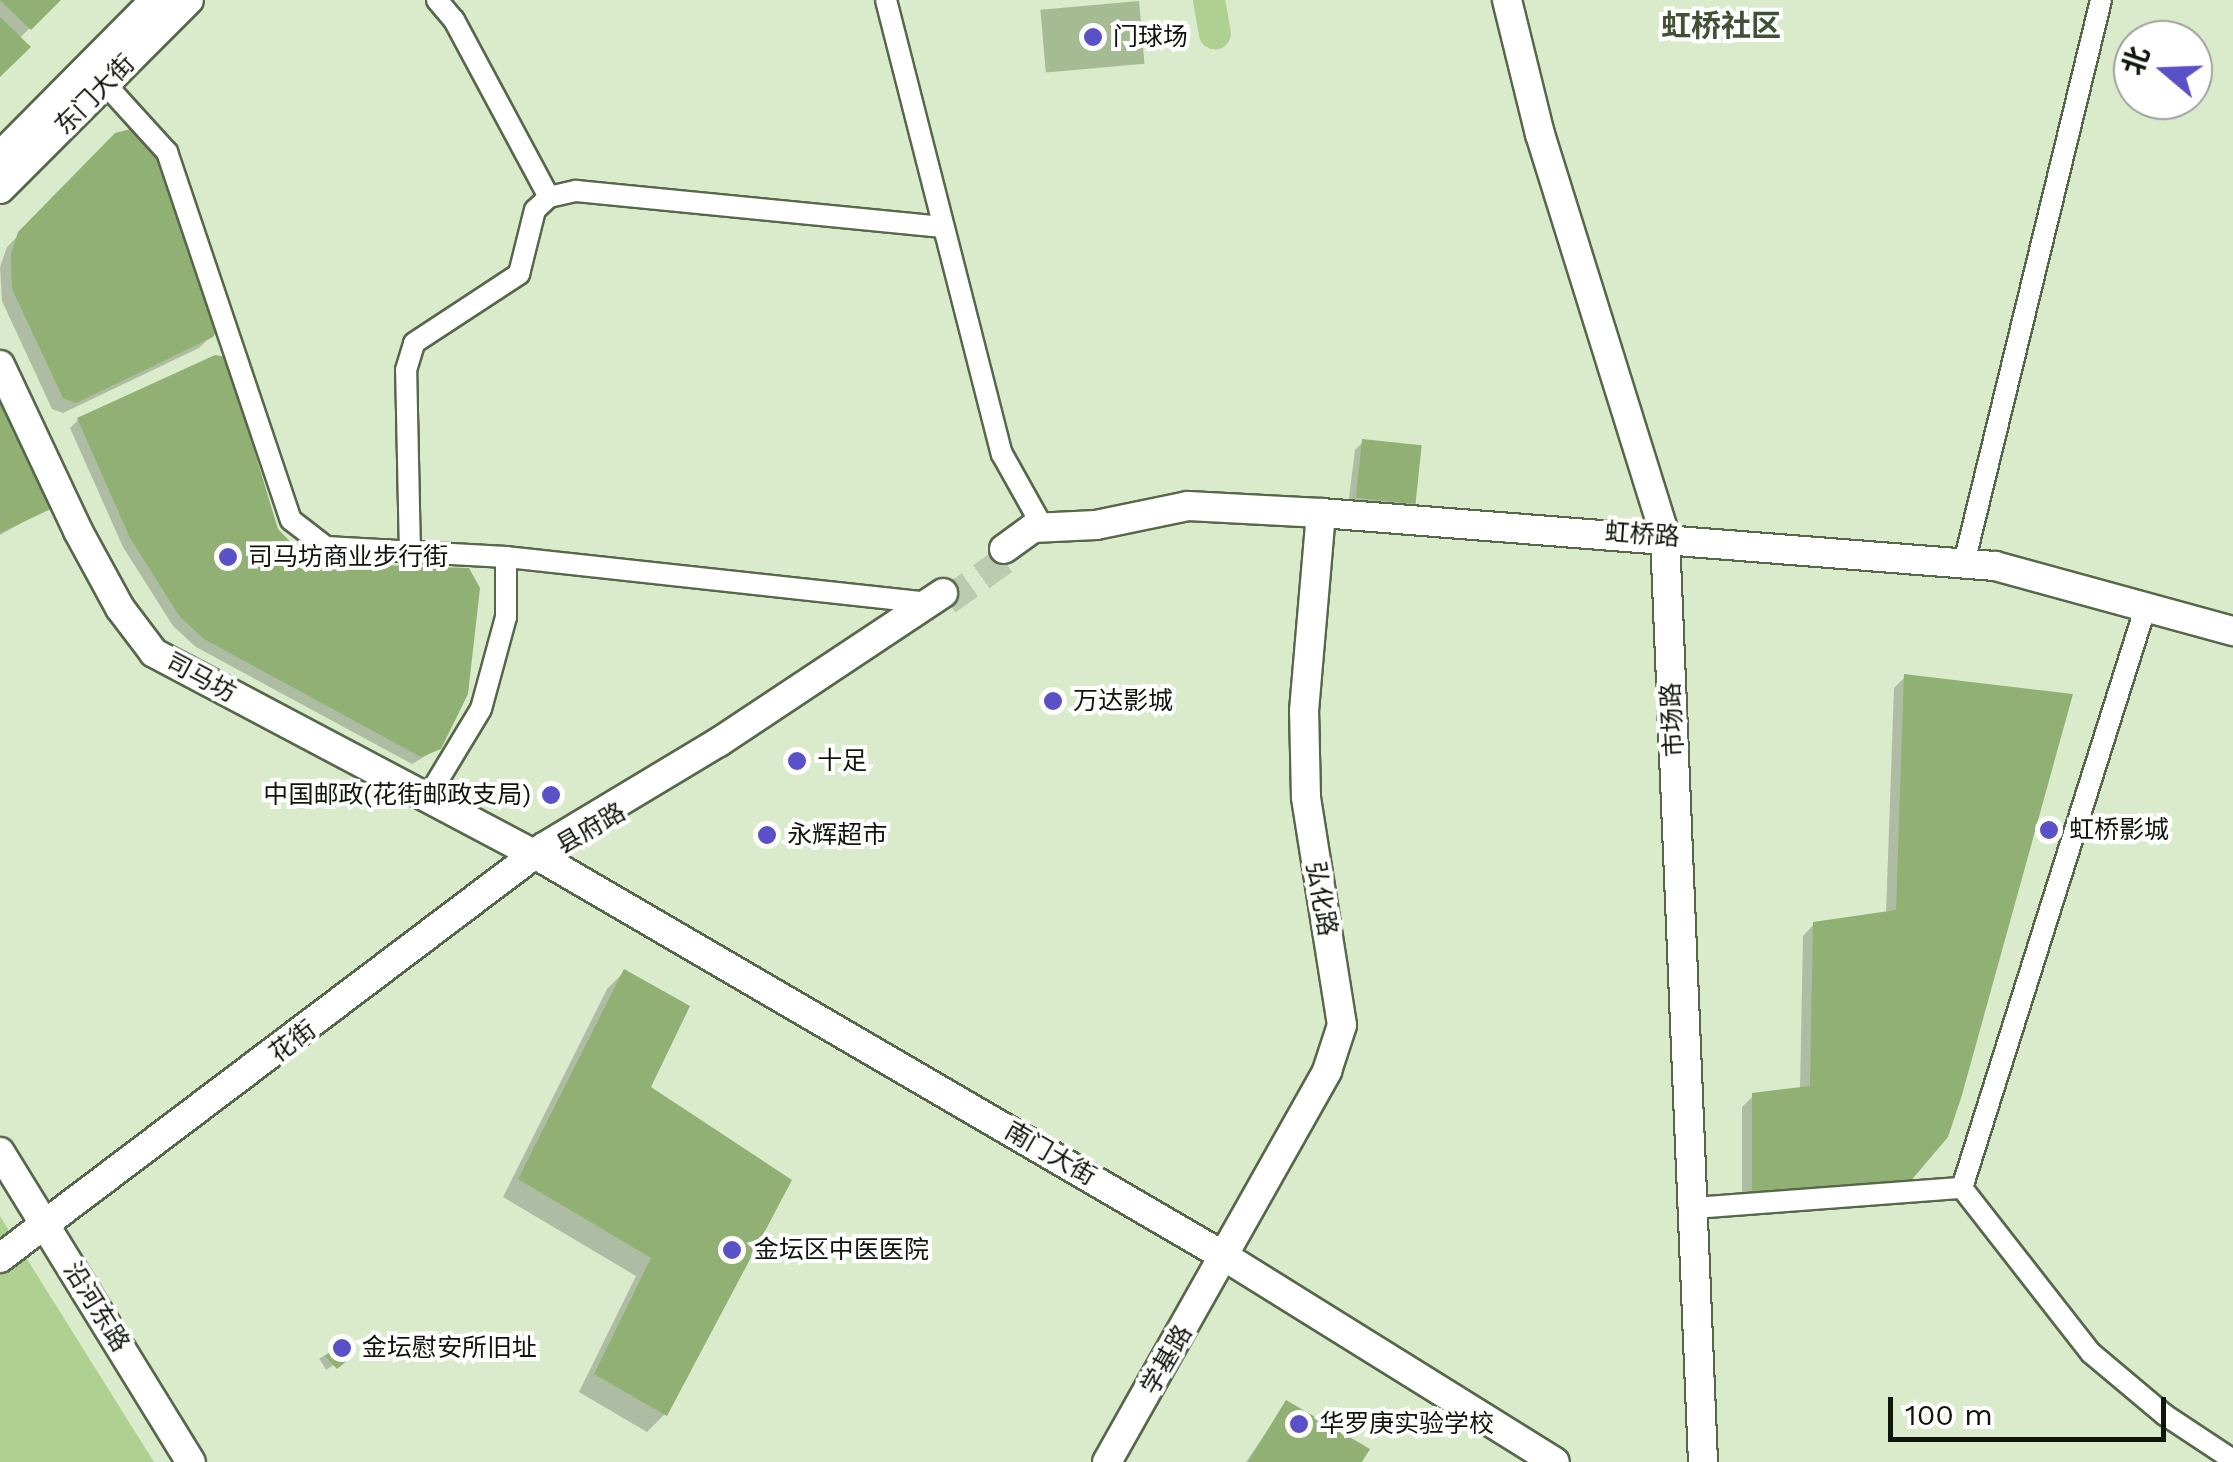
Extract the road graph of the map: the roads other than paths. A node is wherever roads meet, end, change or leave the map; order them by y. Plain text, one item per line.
1 (155, 0) edge
2 (189, 0) edge
3 (437, 0) edge
4 (886, 0) edge
5 (1506, 0) edge
6 (2101, 0) edge
7 (106, 85) junction
8 (0, 156) edge
9 (0, 190) edge
10 (549, 197) junction
11 (940, 227) junction
12 (0, 365) edge
13 (1320, 512) junction
14 (1044, 529) junction
15 (1665, 536) junction
16 (1006, 553) tunnel mouth
17 (410, 556) junction
18 (506, 557) junction
19 (1964, 563) junction
20 (940, 599) joint
21 (2146, 606) junction
22 (2233, 631) edge
23 (427, 798) junction
24 (538, 856) junction
25 (0, 1152) edge
26 (1962, 1188) junction
27 (1694, 1208) junction
28 (47, 1228) junction
29 (0, 1258) edge
30 (1226, 1258) junction
31 (2233, 1460) edge
32 (191, 1462) edge
33 (1107, 1462) edge
34 (1555, 1462) edge
35 (1704, 1462) edge

1 - 8 street, 东门大街
2 - 7 street, 东门大街
3 - 10 street
4 - 11 street
5 - 15 street, 市场路
6 - 19 street
7 - 9 street, 东门大街
7 - 17 street
10 - 11 street
10 - 17 street
11 - 14 street
12 - 23 street, 司马坊
13 - 14 street, 虹桥路
13 - 15 street, 虹桥路
13 - 30 street, 弘化路
14 - 16 street
15 - 19 street, 虹桥路
15 - 27 street, 市场路
17 - 18 street
18 - 20 street
18 - 23 street
19 - 21 street, 虹桥路
20 - 24 street, 县府路
21 - 22 street, 虹桥路
21 - 26 street
23 - 24 street, 司马坊
24 - 28 street, 花街
24 - 30 street, 南门大街
25 - 28 street, 沿河东路
26 - 27 street
26 - 31 street
27 - 35 street, 市场路
28 - 29 street, 花街
28 - 32 street, 沿河东路
30 - 33 street, 学基路
30 - 34 street, 南门大街

